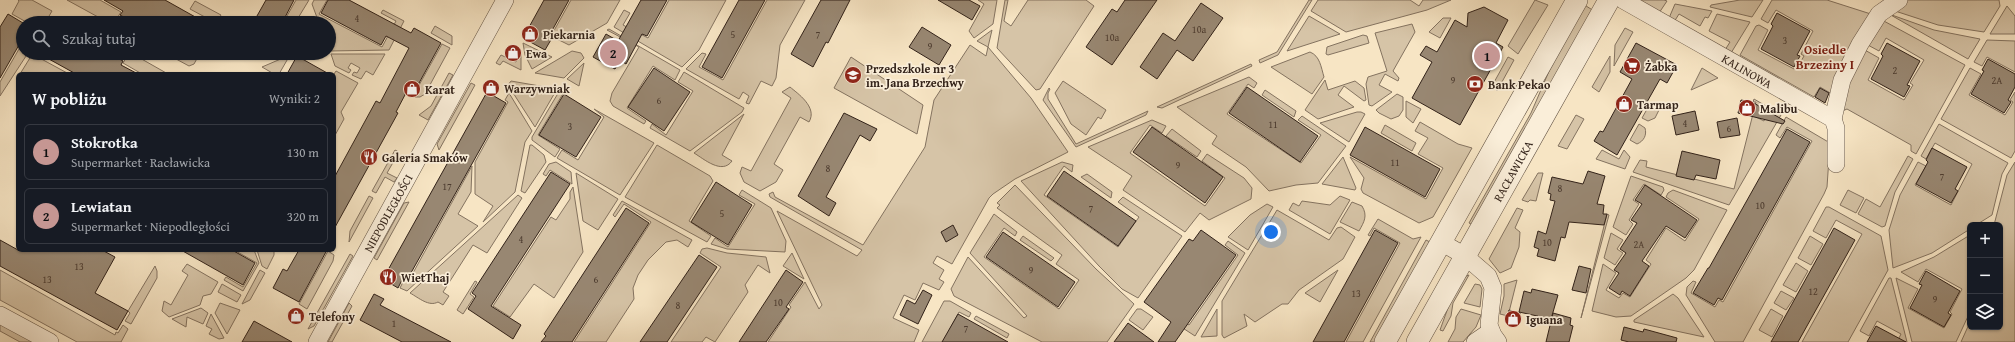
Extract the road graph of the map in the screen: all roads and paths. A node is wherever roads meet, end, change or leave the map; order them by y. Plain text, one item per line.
1 (505, 0) edge
2 (1578, 0) edge
3 (1609, 0) edge
4 (1623, 0) edge
5 (1899, 0) edge
6 (1833, 120) junction
7 (1836, 164) dead end
8 (1441, 242) junction
9 (1465, 256) junction
10 (0, 315) edge
11 (1494, 336) edge
12 (50, 342) edge
13 (317, 342) edge
14 (1385, 342) edge
15 (1417, 342) edge
16 (1475, 342) edge

1 - 13 street, NIEPODLEGŁOŚCI
2 - 8 street
3 - 9 street, RACŁAWICKA
4 - 6 street, KALINOWA
5 - 6 street
6 - 7 street
8 - 9 street
8 - 14 street
9 - 11 street
9 - 15 street, RACŁAWICKA
10 - 12 street
11 - 16 street

